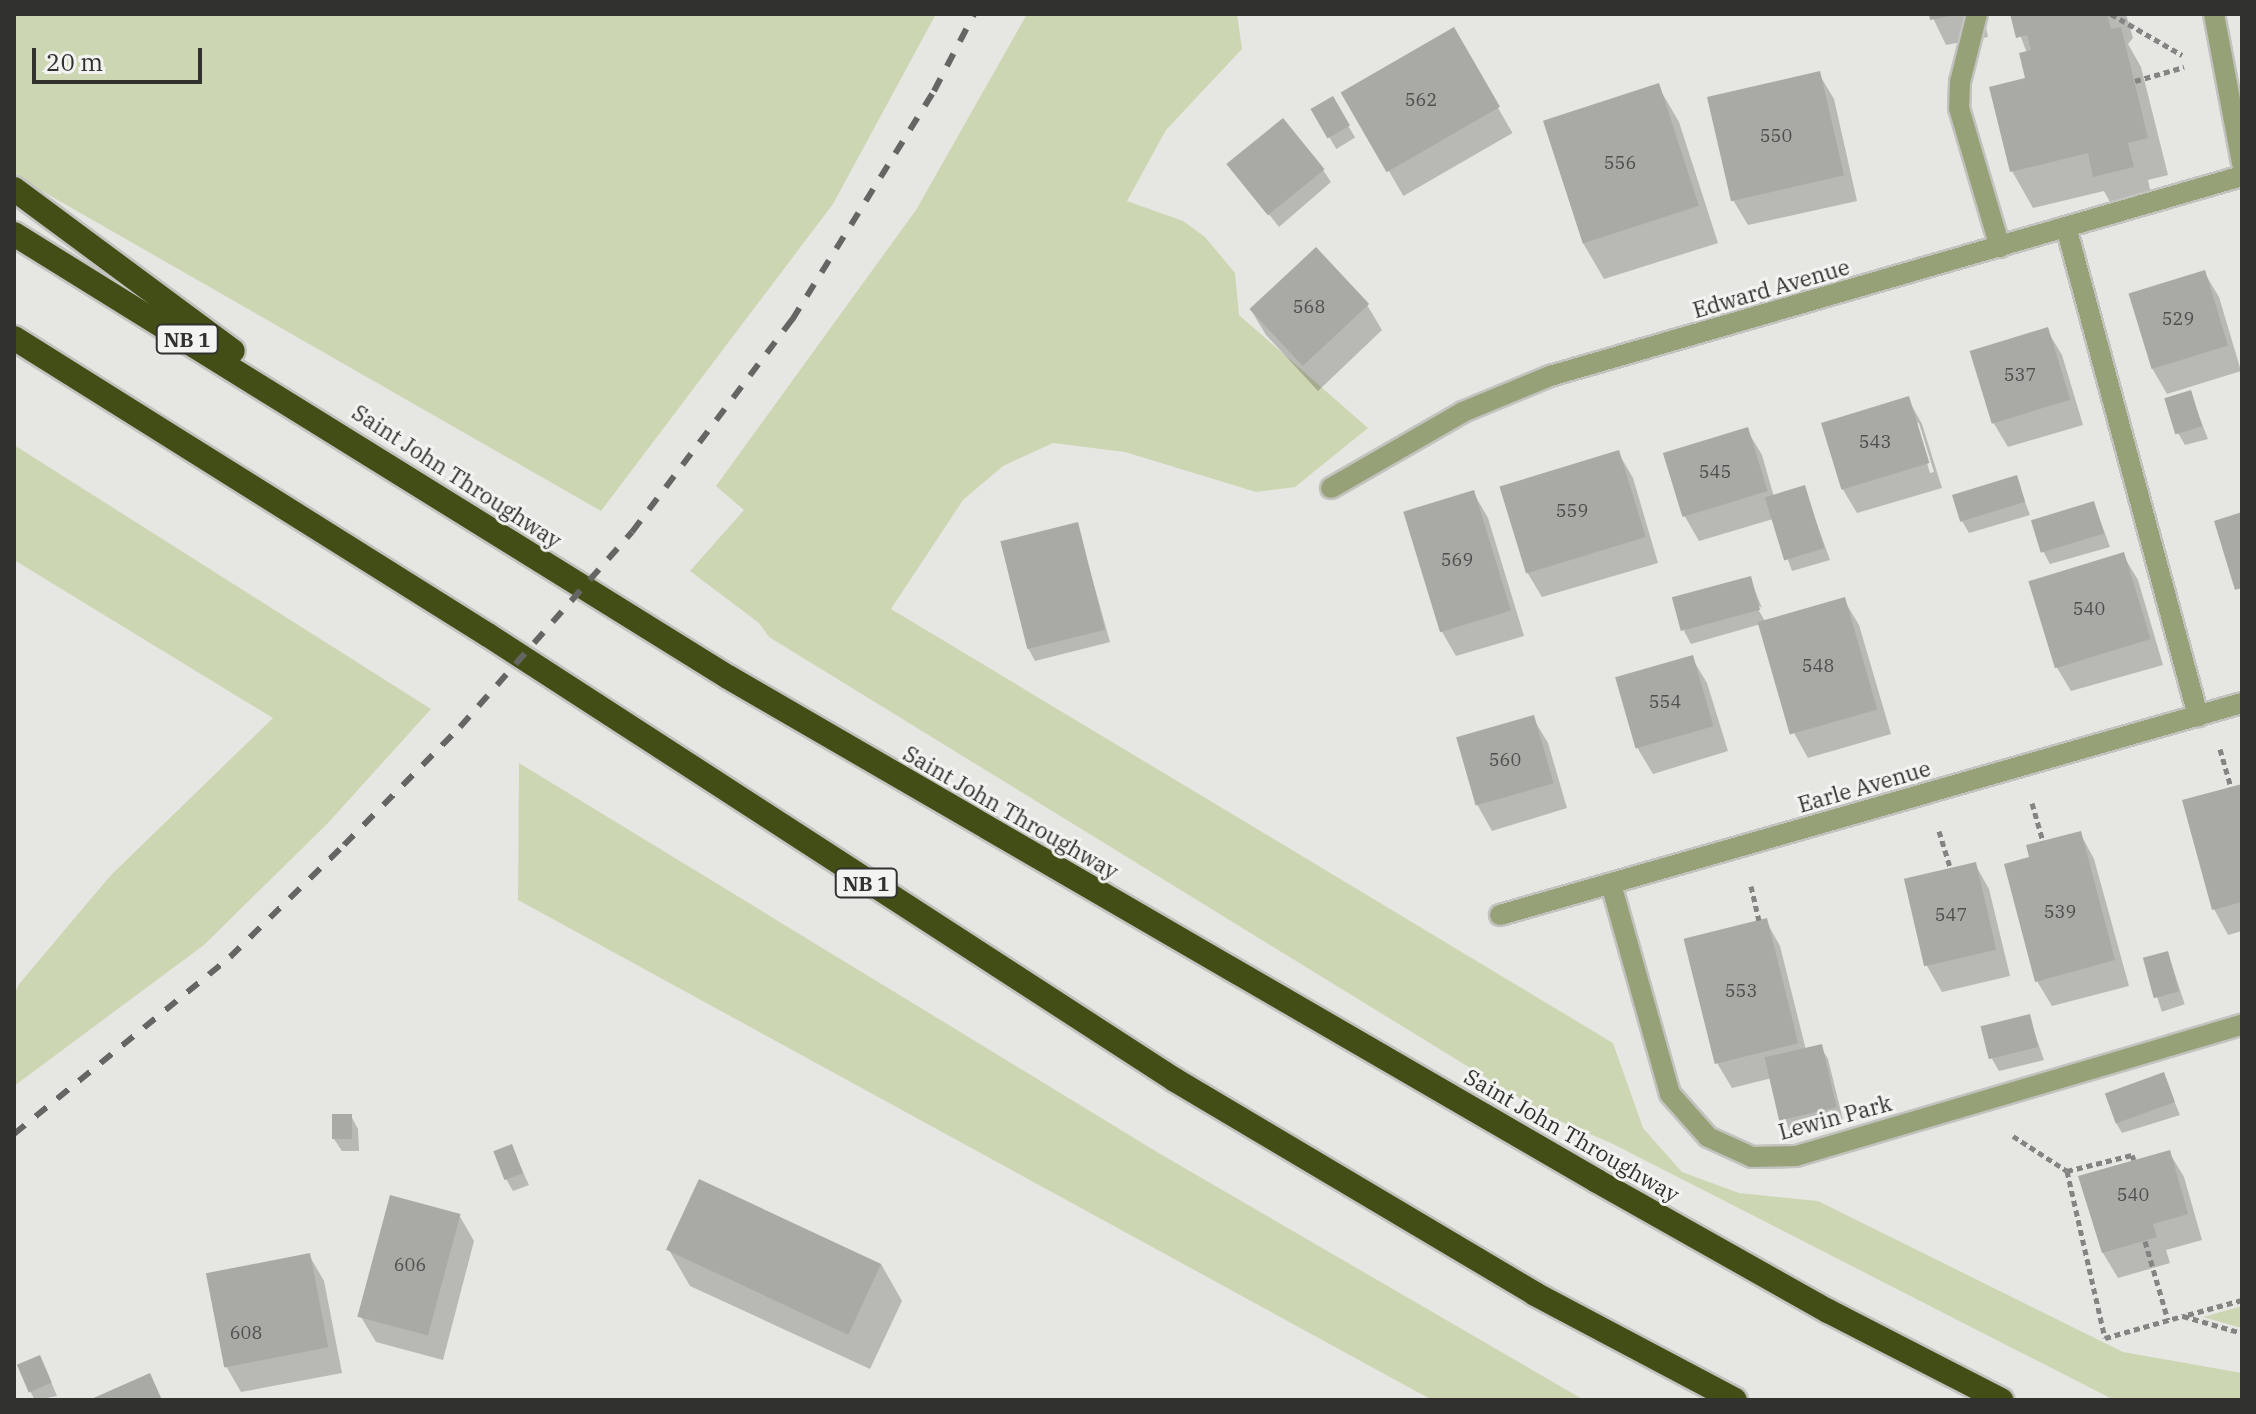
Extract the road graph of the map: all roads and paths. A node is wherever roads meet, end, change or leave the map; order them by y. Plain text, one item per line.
1 (1977, 14) edge
2 (2111, 14) edge
3 (2214, 14) edge
4 (2135, 81) dead end
5 (2242, 163) edge
6 (2242, 176) edge
7 (14, 189) edge
8 (2066, 227) junction
9 (14, 234) edge
10 (2000, 247) junction
11 (14, 338) edge
12 (361, 444) junction
13 (1331, 488) dead end
14 (2242, 703) edge
15 (2198, 716) junction
16 (1611, 884) junction
17 (1500, 915) dead end
18 (2242, 1025) edge
19 (2012, 1135) dead end
20 (2134, 1160) dead end
21 (2067, 1171) junction
22 (2145, 1241) dead end
23 (2242, 1300) edge
24 (2183, 1316) junction
25 (2168, 1320) junction
26 (2242, 1333) edge
27 (1735, 1400) edge
28 (2001, 1400) edge

1 - 10 street
2 - 4 path
3 - 5 street
6 - 8 street, Edward Avenue
7 - 12 highway
8 - 10 street, Edward Avenue
8 - 15 street
9 - 12 highway, Saint John Throughway / NB 1
10 - 13 street, Edward Avenue
11 - 27 highway, NB 1
12 - 28 highway, Saint John Throughway / NB 1
14 - 15 street, Earle Avenue
15 - 16 street, Earle Avenue
16 - 17 street, Earle Avenue
16 - 18 street, Lewin Park
19 - 21 path
20 - 21 path
21 - 25 path
22 - 25 path
23 - 24 path
24 - 25 path
24 - 26 path

